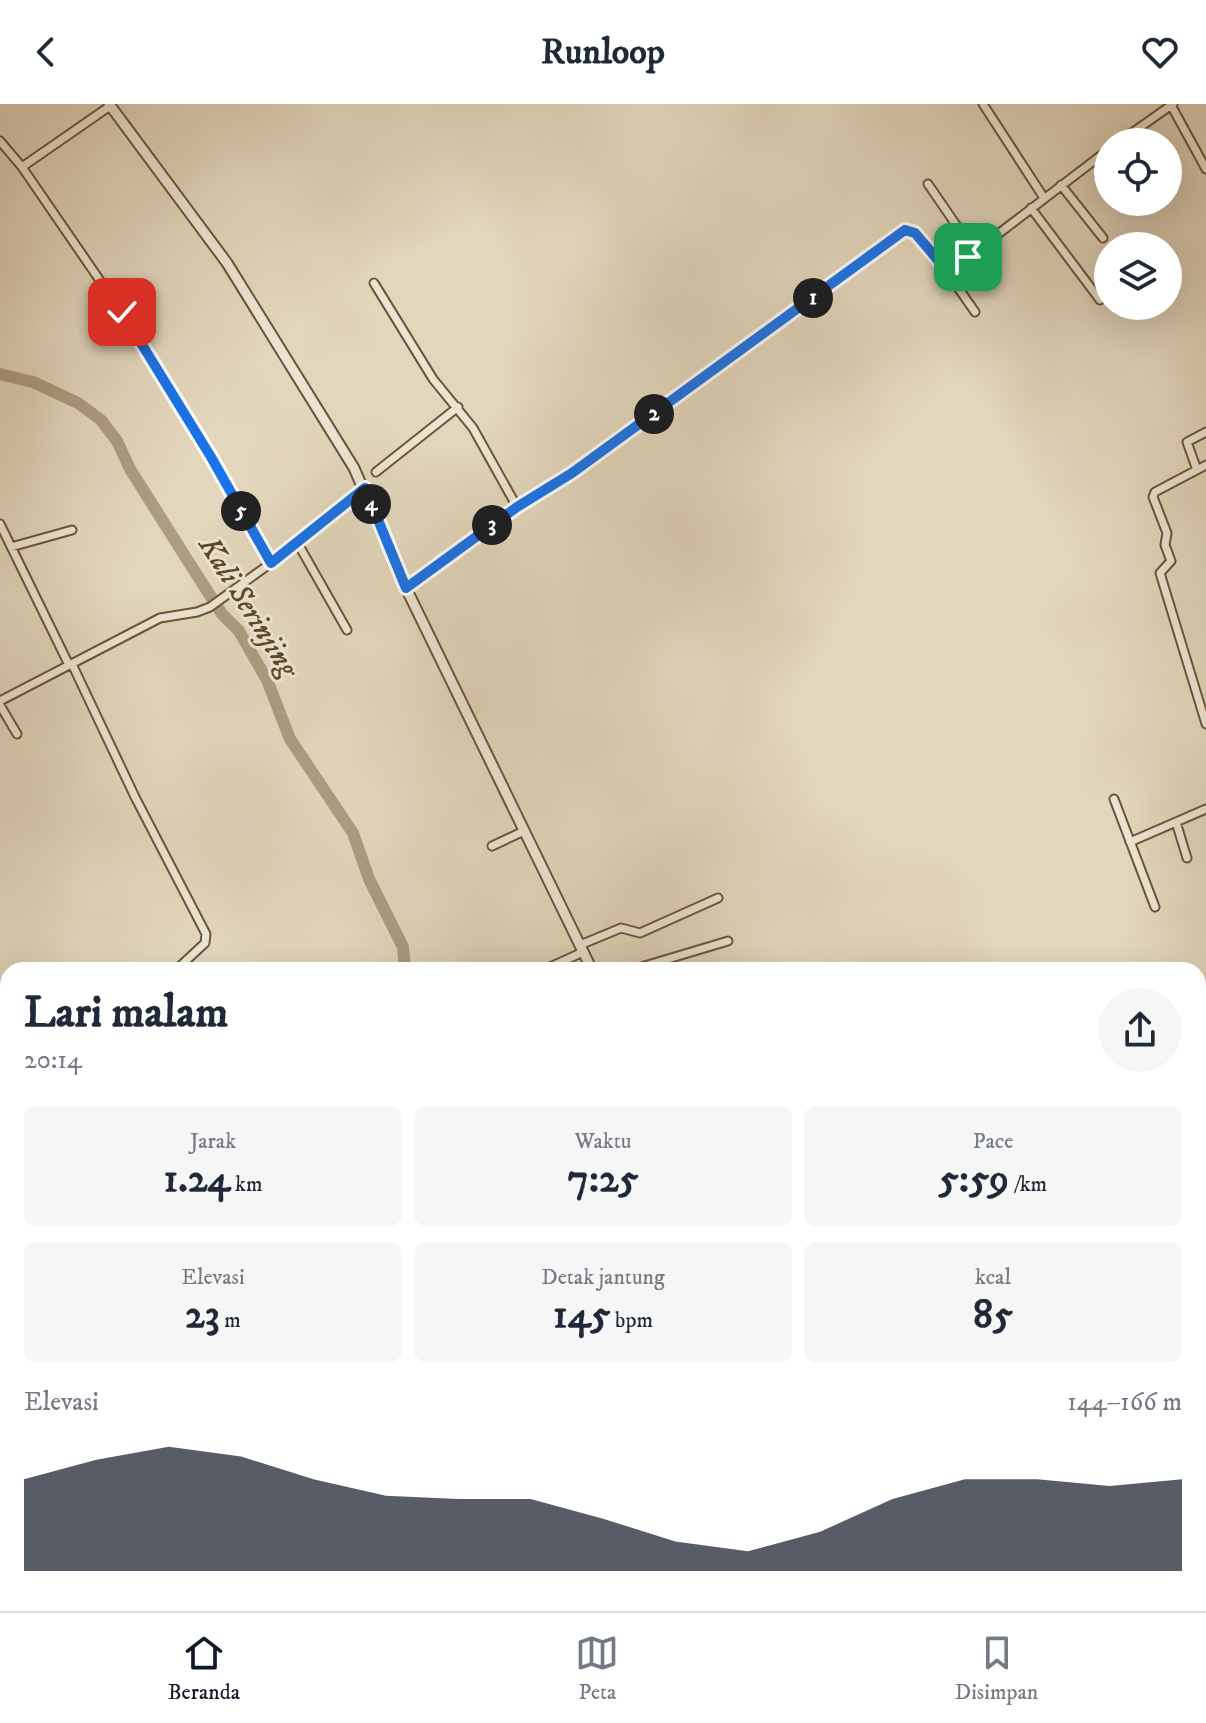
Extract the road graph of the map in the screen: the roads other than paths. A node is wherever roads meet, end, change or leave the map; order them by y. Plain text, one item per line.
1 (983, 104) edge
2 (110, 105) edge
3 (1169, 105) edge
4 (1138, 128) edge
5 (0, 141) edge
6 (1094, 161) edge
7 (22, 167) junction
8 (1206, 169) edge
9 (928, 184) dead end
10 (1061, 185) junction
11 (1044, 198) junction
12 (1031, 208) junction
13 (1098, 232) edge
14 (974, 251) junction
15 (943, 266) junction
16 (374, 283) dead end
17 (1094, 292) edge
18 (975, 312) dead end
19 (458, 407) junction
20 (1206, 432) edge
21 (1206, 465) edge
22 (1197, 470) junction
23 (376, 472) dead end
24 (365, 488) junction
25 (517, 507) junction
26 (0, 524) edge
27 (72, 530) dead end
28 (297, 542) junction
29 (11, 547) junction
30 (271, 563) junction
31 (406, 588) junction
32 (347, 630) dead end
33 (71, 664) junction
34 (0, 703) edge
35 (1206, 724) edge
36 (17, 734) dead end
37 (1114, 799) dead end
38 (1206, 809) edge
39 (1176, 822) junction
40 (524, 831) junction
41 (1130, 842) junction
42 (492, 846) dead end
43 (1187, 858) dead end
44 (718, 898) dead end
45 (1155, 907) dead end
46 (728, 941) dead end
47 (582, 948) junction
48 (185, 962) edge
49 (558, 962) edge
50 (588, 962) edge
51 (658, 962) edge

1 - 11 street
2 - 7 street
2 - 24 street
3 - 4 street
3 - 8 street
5 - 7 street
6 - 10 street
7 - 30 street
9 - 14 street
10 - 11 street
10 - 13 street
11 - 12 street
12 - 14 street
12 - 17 street
14 - 15 street
15 - 18 street
15 - 25 street
16 - 19 street
19 - 23 street
19 - 25 street
20 - 22 street
21 - 22 street
22 - 35 street
24 - 28 street
24 - 31 street
25 - 31 street
26 - 29 street
27 - 29 street
28 - 30 street
28 - 32 street
29 - 33 street
30 - 33 street
31 - 40 street
33 - 34 street
33 - 48 street
34 - 36 street
37 - 41 street
38 - 39 street
39 - 41 street
39 - 43 street
40 - 42 street
40 - 47 street
41 - 45 street
44 - 47 street
46 - 51 street
47 - 49 street
47 - 50 street

